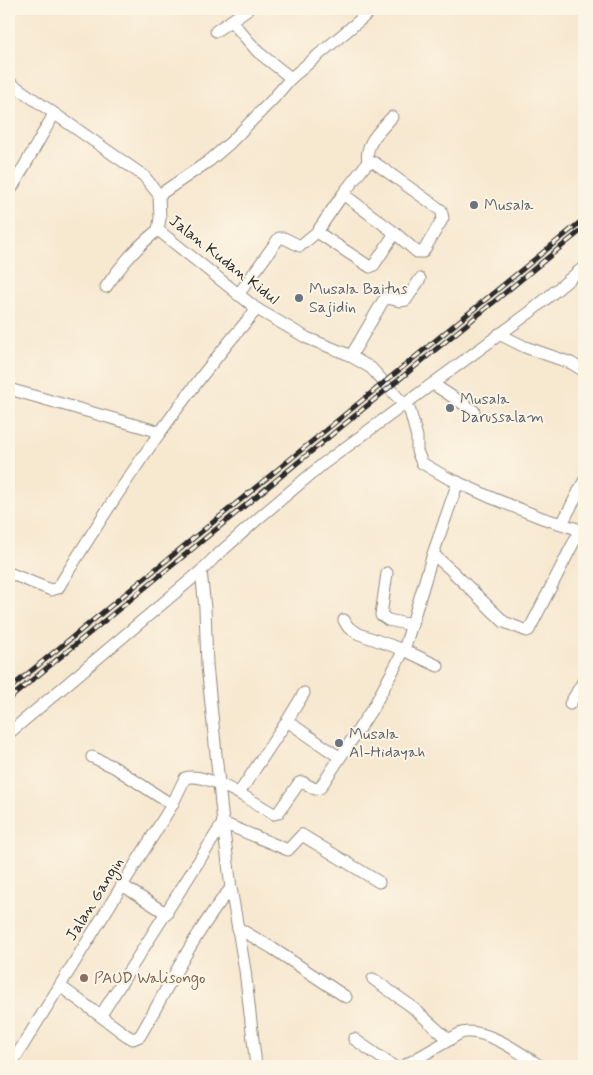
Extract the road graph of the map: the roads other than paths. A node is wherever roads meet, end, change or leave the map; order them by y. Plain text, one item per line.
1 (248, 9) edge
2 (373, 9) edge
3 (232, 22) junction
4 (216, 32) dead end
5 (291, 78) junction
6 (9, 82) edge
7 (54, 114) junction
8 (392, 117) dead end
9 (368, 162) junction
10 (9, 192) edge
11 (343, 194) junction
12 (159, 195) junction
13 (158, 230) junction
14 (317, 232) junction
15 (395, 233) junction
16 (584, 267) edge
17 (420, 279) dead end
18 (106, 287) dead end
19 (238, 295) junction
20 (256, 309) junction
21 (500, 334) junction
22 (351, 356) junction
23 (584, 371) edge
24 (433, 384) junction
25 (9, 390) edge
26 (406, 404) junction
27 (474, 411) dead end
28 (160, 432) junction
29 (584, 481) edge
30 (458, 482) junction
31 (562, 524) junction
32 (582, 531) edge
33 (433, 554) junction
34 (202, 571) junction
35 (387, 572) dead end
36 (9, 573) edge
37 (344, 620) dead end
38 (412, 625) junction
39 (404, 650) junction
40 (438, 666) dead end
41 (584, 680) edge
42 (304, 693) dead end
43 (570, 704) dead end
44 (287, 721) junction
45 (9, 733) edge
46 (92, 757) dead end
47 (339, 757) junction
48 (220, 784) junction
49 (239, 793) junction
50 (172, 805) junction
51 (223, 823) junction
52 (379, 882) dead end
53 (122, 885) junction
54 (231, 888) junction
55 (166, 914) junction
56 (238, 928) junction
57 (373, 979) dead end
58 (60, 986) junction
59 (346, 997) dead end
60 (101, 1015) junction
61 (354, 1039) dead end
62 (449, 1040) junction
63 (10, 1066) edge
64 (256, 1066) edge
65 (393, 1066) edge
66 (404, 1066) edge
67 (540, 1066) edge

1 - 3 street
2 - 5 street
3 - 4 street
3 - 5 street
5 - 12 street
6 - 7 street
7 - 10 street
7 - 12 street
8 - 9 street
9 - 11 street
9 - 15 street
11 - 14 street
11 - 15 street
12 - 13 street, Jalan Kudan Kidul
13 - 18 street
13 - 19 street, Jalan Kudan Kidul
14 - 15 street
14 - 19 street
16 - 21 street
17 - 22 street
19 - 20 street, Jalan Kudan Kidul
20 - 22 street, Jalan Kudan Kidul
20 - 28 street
21 - 23 street
21 - 24 street
22 - 26 street, Jalan Kudan Kidul
24 - 26 street
24 - 27 street
25 - 28 street
26 - 30 street
26 - 34 street
28 - 36 street
29 - 31 street
30 - 31 street
30 - 33 street
31 - 32 street
32 - 33 street
33 - 38 street
34 - 45 street
34 - 48 street
35 - 38 street
37 - 39 street
38 - 39 street
39 - 40 street
39 - 47 street
41 - 43 street
42 - 44 street
44 - 47 street
44 - 49 street
46 - 50 street
47 - 49 street
48 - 49 street
48 - 50 street, Jalan Gangin
48 - 51 street
50 - 53 street, Jalan Gangin
51 - 52 street
51 - 54 street
51 - 55 street
53 - 55 street
53 - 58 street, Jalan Gangin
54 - 56 street
54 - 60 street
55 - 60 street
56 - 59 street
56 - 64 street
57 - 62 street
58 - 60 street
58 - 63 street, Jalan Gangin
61 - 65 street
62 - 66 street
62 - 67 street

